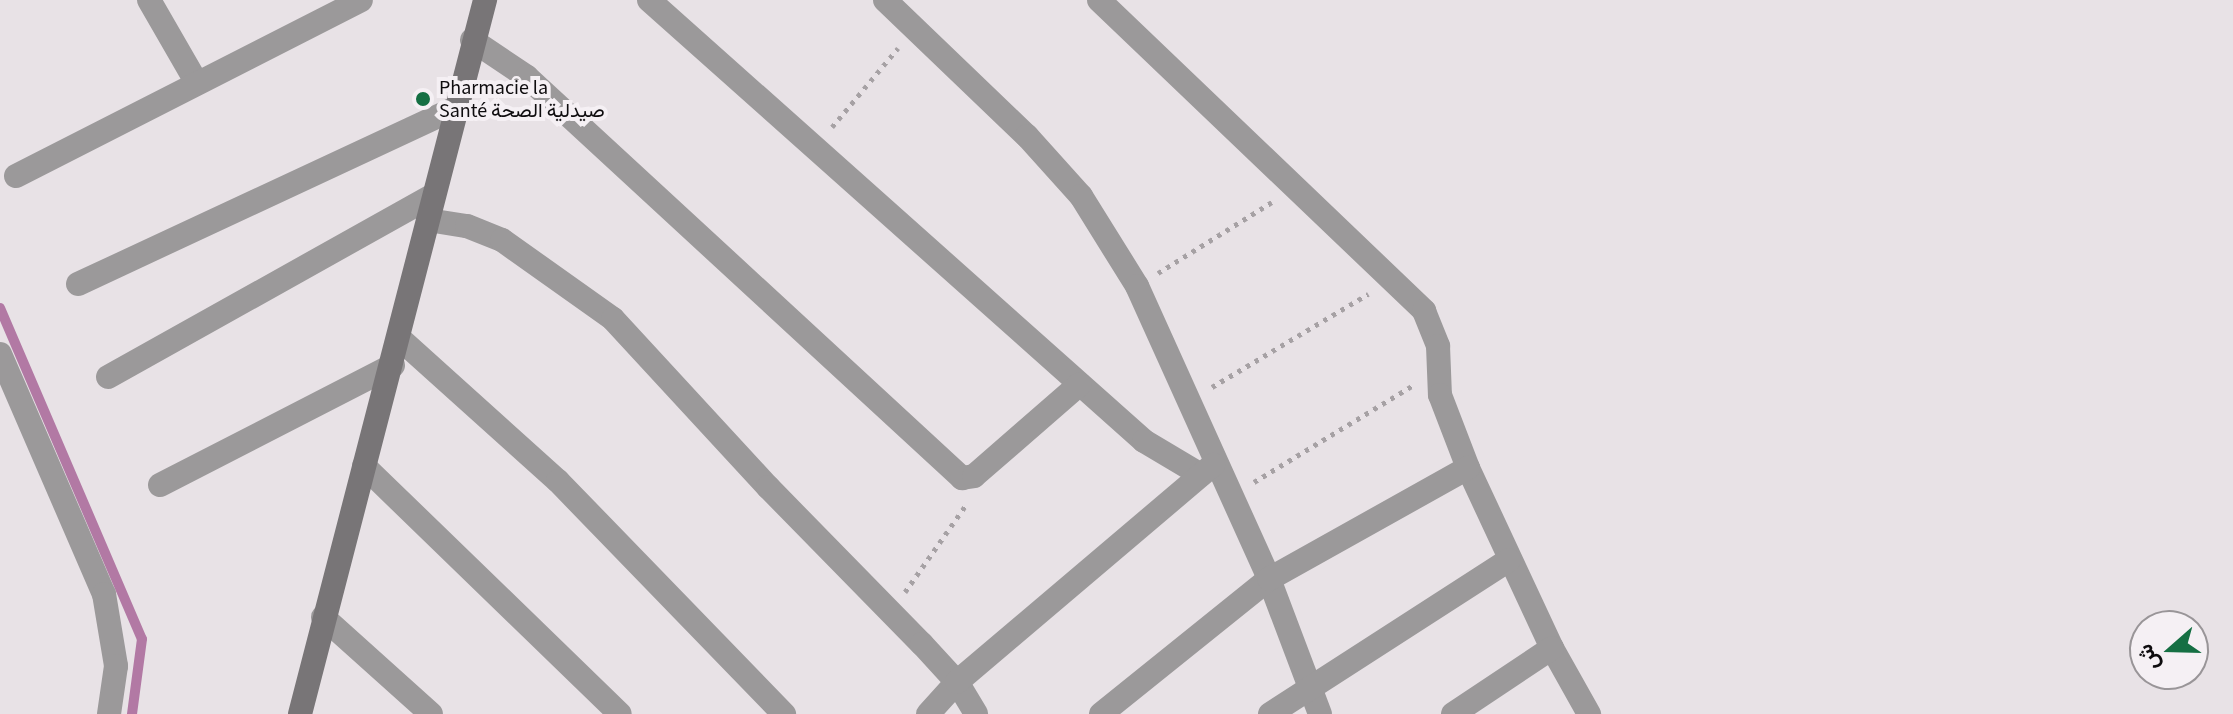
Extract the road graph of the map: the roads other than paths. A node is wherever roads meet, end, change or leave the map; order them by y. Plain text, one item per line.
1 (149, 0) edge
2 (361, 0) edge
3 (485, 0) edge
4 (649, 0) edge
5 (885, 0) edge
6 (1099, 0) edge
7 (472, 40) junction
8 (197, 83) junction
9 (453, 109) junction
10 (16, 176) dead end
11 (434, 195) junction
12 (428, 220) junction
13 (78, 284) dead end
14 (399, 338) junction
15 (0, 354) edge
16 (393, 365) junction
17 (108, 377) dead end
18 (1080, 384) junction
19 (364, 466) junction
20 (1209, 468) junction
21 (1468, 468) junction
22 (160, 485) dead end
23 (1509, 560) junction
24 (1269, 579) junction
25 (323, 617) junction
26 (1552, 648) junction
27 (957, 682) junction
28 (1310, 684) junction
29 (109, 714) edge
30 (300, 714) edge
31 (431, 714) edge
32 (620, 714) edge
33 (784, 714) edge
34 (928, 714) edge
35 (976, 714) edge
36 (1101, 714) edge
37 (1270, 714) edge
38 (1320, 714) edge
39 (1453, 714) edge
40 (1589, 714) edge

1 - 8 street
2 - 8 street
3 - 7 street
4 - 18 street
5 - 20 street
6 - 21 street
7 - 9 street
7 - 18 street
8 - 10 street
9 - 11 street
9 - 13 street
11 - 12 street
11 - 17 street
12 - 14 street
12 - 27 street
14 - 16 street
14 - 33 street
15 - 29 street
16 - 19 street
16 - 22 street
18 - 20 street
19 - 25 street
19 - 32 street
20 - 24 street
20 - 27 street
21 - 23 street
21 - 24 street
23 - 26 street
23 - 28 street
24 - 28 street
24 - 36 street
25 - 30 street
25 - 31 street
26 - 39 street
26 - 40 street
27 - 34 street
27 - 35 street
28 - 37 street
28 - 38 street

